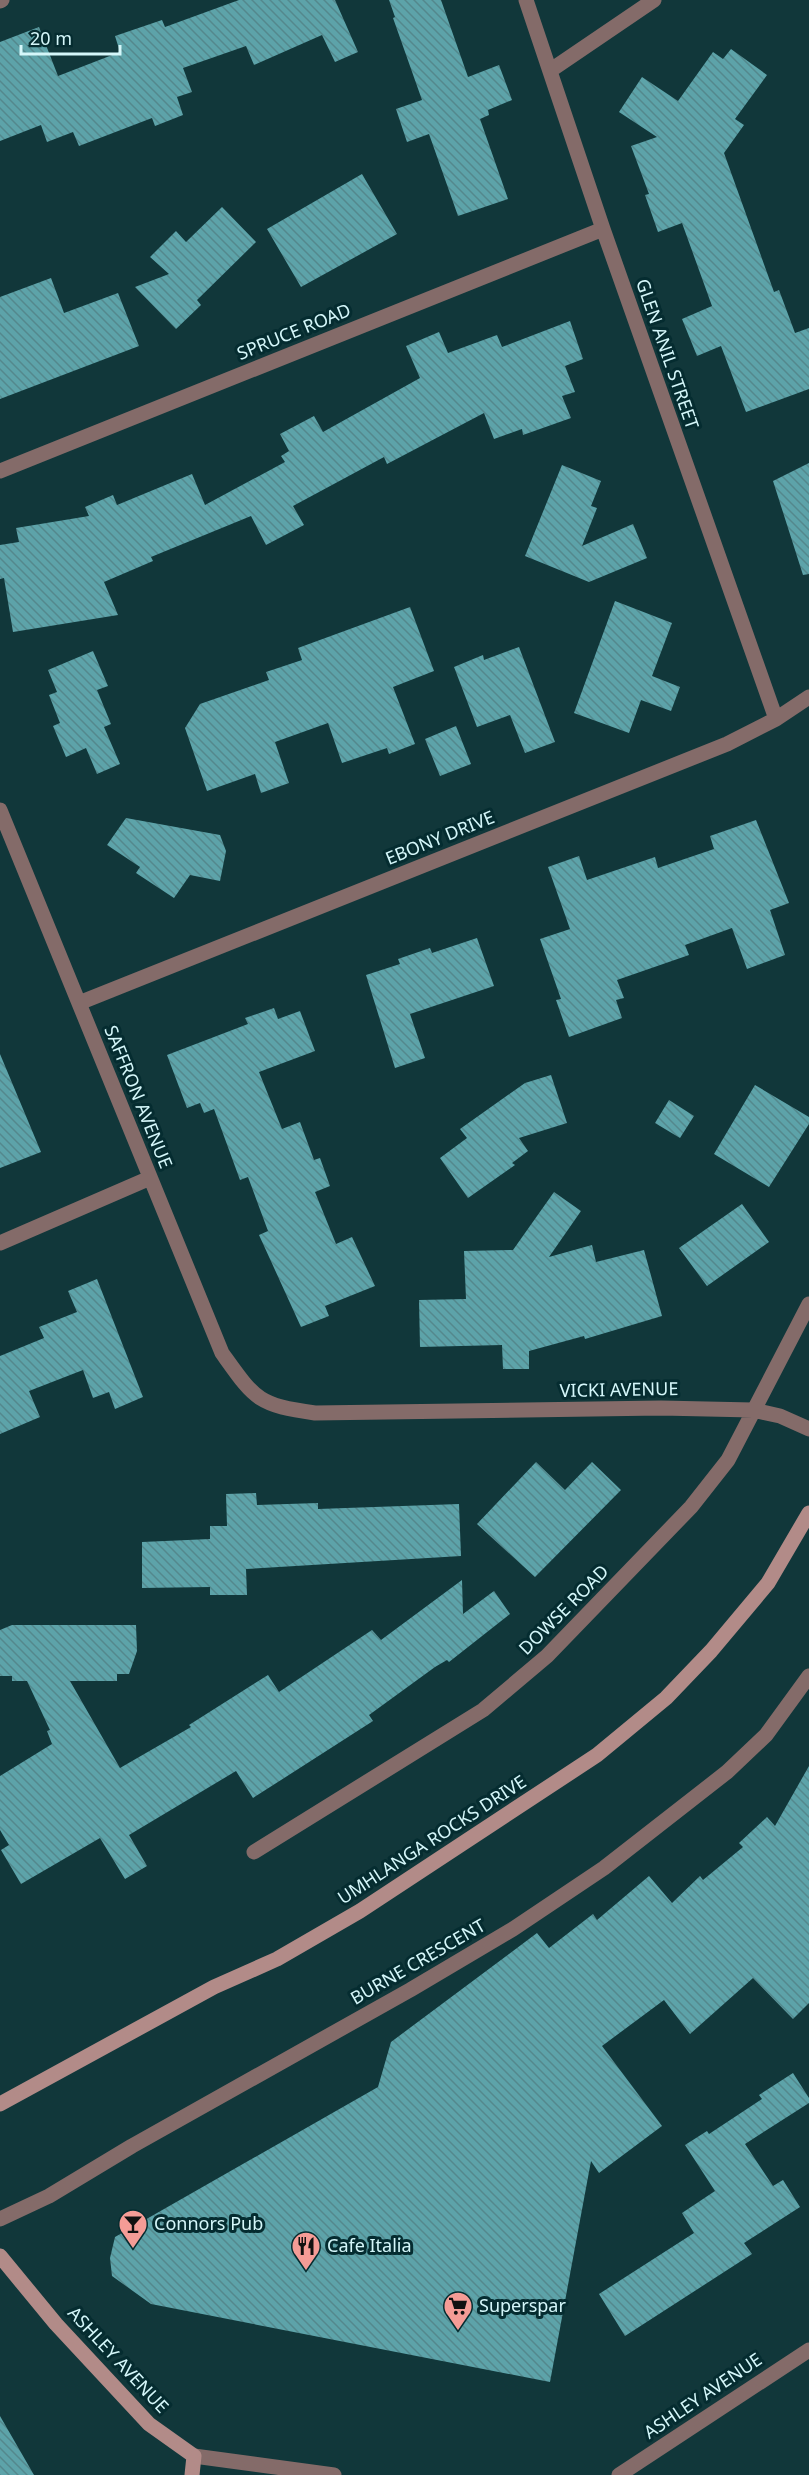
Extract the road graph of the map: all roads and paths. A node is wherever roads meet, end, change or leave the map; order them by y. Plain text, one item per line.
1 (526, 0) edge
2 (654, 0) edge
3 (551, 70) junction
4 (603, 229) junction
5 (0, 471) edge
6 (809, 697) edge
7 (776, 719) junction
8 (0, 810) edge
9 (79, 1003) junction
10 (150, 1179) junction
11 (0, 1243) edge
12 (809, 1304) edge
13 (250, 1393) joint
14 (753, 1410) junction
15 (809, 1429) edge
16 (809, 1513) edge
17 (809, 1676) edge
18 (254, 1852) dead end
19 (0, 2104) edge
20 (0, 2219) edge
21 (0, 2256) edge
22 (809, 2350) edge
23 (194, 2456) junction
24 (626, 2473) edge
25 (192, 2475) edge
26 (334, 2475) edge

1 - 3 street, GLEN ANIL STREET
2 - 3 street
3 - 4 street, GLEN ANIL STREET
4 - 5 street, SPRUCE ROAD
4 - 7 street, GLEN ANIL STREET
6 - 7 street, EBONY DRIVE
7 - 9 street, EBONY DRIVE
8 - 9 street, SAFFRON AVENUE
9 - 10 street, SAFFRON AVENUE
10 - 11 street
10 - 13 street, SAFFRON AVENUE
12 - 14 street, DOWSE ROAD
13 - 14 street, VICKI AVENUE
14 - 15 street, VICKI AVENUE
14 - 18 street, DOWSE ROAD
16 - 19 main road, UMHLANGA ROCKS DRIVE
17 - 20 street, BURNE CRESCENT
21 - 23 main road, ASHLEY AVENUE
22 - 24 street, ASHLEY AVENUE
23 - 25 main road
23 - 26 street, ASHLEY AVENUE

